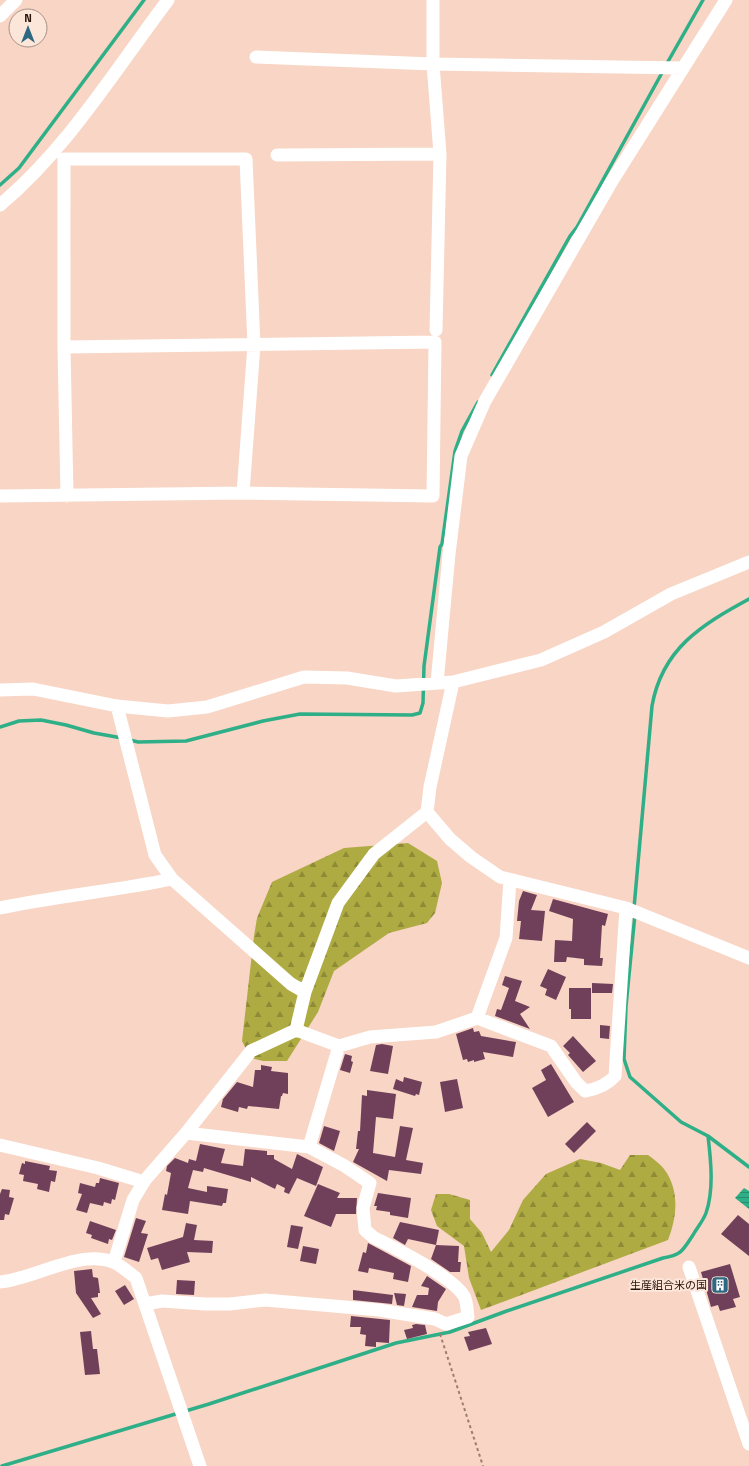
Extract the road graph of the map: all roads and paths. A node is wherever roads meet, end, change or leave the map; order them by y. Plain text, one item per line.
1 (16, 0) edge
2 (168, 0) edge
3 (434, 0) edge
4 (726, 0) edge
5 (0, 16) edge
6 (256, 58) dead end
7 (432, 64) junction
8 (683, 68) junction
9 (440, 154) junction
10 (276, 155) dead end
11 (0, 205) edge
12 (436, 330) dead end
13 (254, 345) junction
14 (64, 347) junction
15 (243, 493) junction
16 (0, 496) edge
17 (62, 496) junction
18 (749, 562) edge
19 (454, 682) junction
20 (437, 683) junction
21 (0, 690) edge
22 (117, 706) junction
23 (427, 812) junction
24 (172, 879) junction
25 (510, 880) junction
26 (0, 908) edge
27 (626, 908) junction
28 (749, 958) edge
29 (305, 992) junction
30 (477, 1018) junction
31 (296, 1030) junction
32 (339, 1046) junction
33 (186, 1133) junction
34 (0, 1145) edge
35 (309, 1147) junction
36 (144, 1182) junction
37 (114, 1262) junction
38 (689, 1267) dead end
39 (0, 1282) edge
40 (145, 1304) junction
41 (435, 1319) junction
42 (749, 1444) edge
43 (200, 1466) edge
44 (483, 1466) edge

1 - 5 street
2 - 11 street
3 - 7 street
4 - 8 street
6 - 7 street
7 - 8 street
7 - 9 street
8 - 20 street
9 - 10 street
9 - 12 street
13 - 14 street
13 - 14 street
13 - 15 street
13 - 15 street
14 - 17 street
15 - 17 street
16 - 17 street
18 - 19 street
19 - 20 street
19 - 23 street
20 - 22 street
21 - 22 street
22 - 24 street
23 - 25 street
23 - 29 street
24 - 26 street
24 - 29 street
25 - 27 street
25 - 30 street
27 - 28 street
27 - 30 street
29 - 31 street
30 - 32 street
31 - 32 street
31 - 33 street
32 - 35 street
33 - 35 street
33 - 36 street
34 - 36 street
35 - 41 street
36 - 37 street
37 - 39 street
37 - 40 street
38 - 42 street
40 - 41 street
40 - 43 street
41 - 44 path

